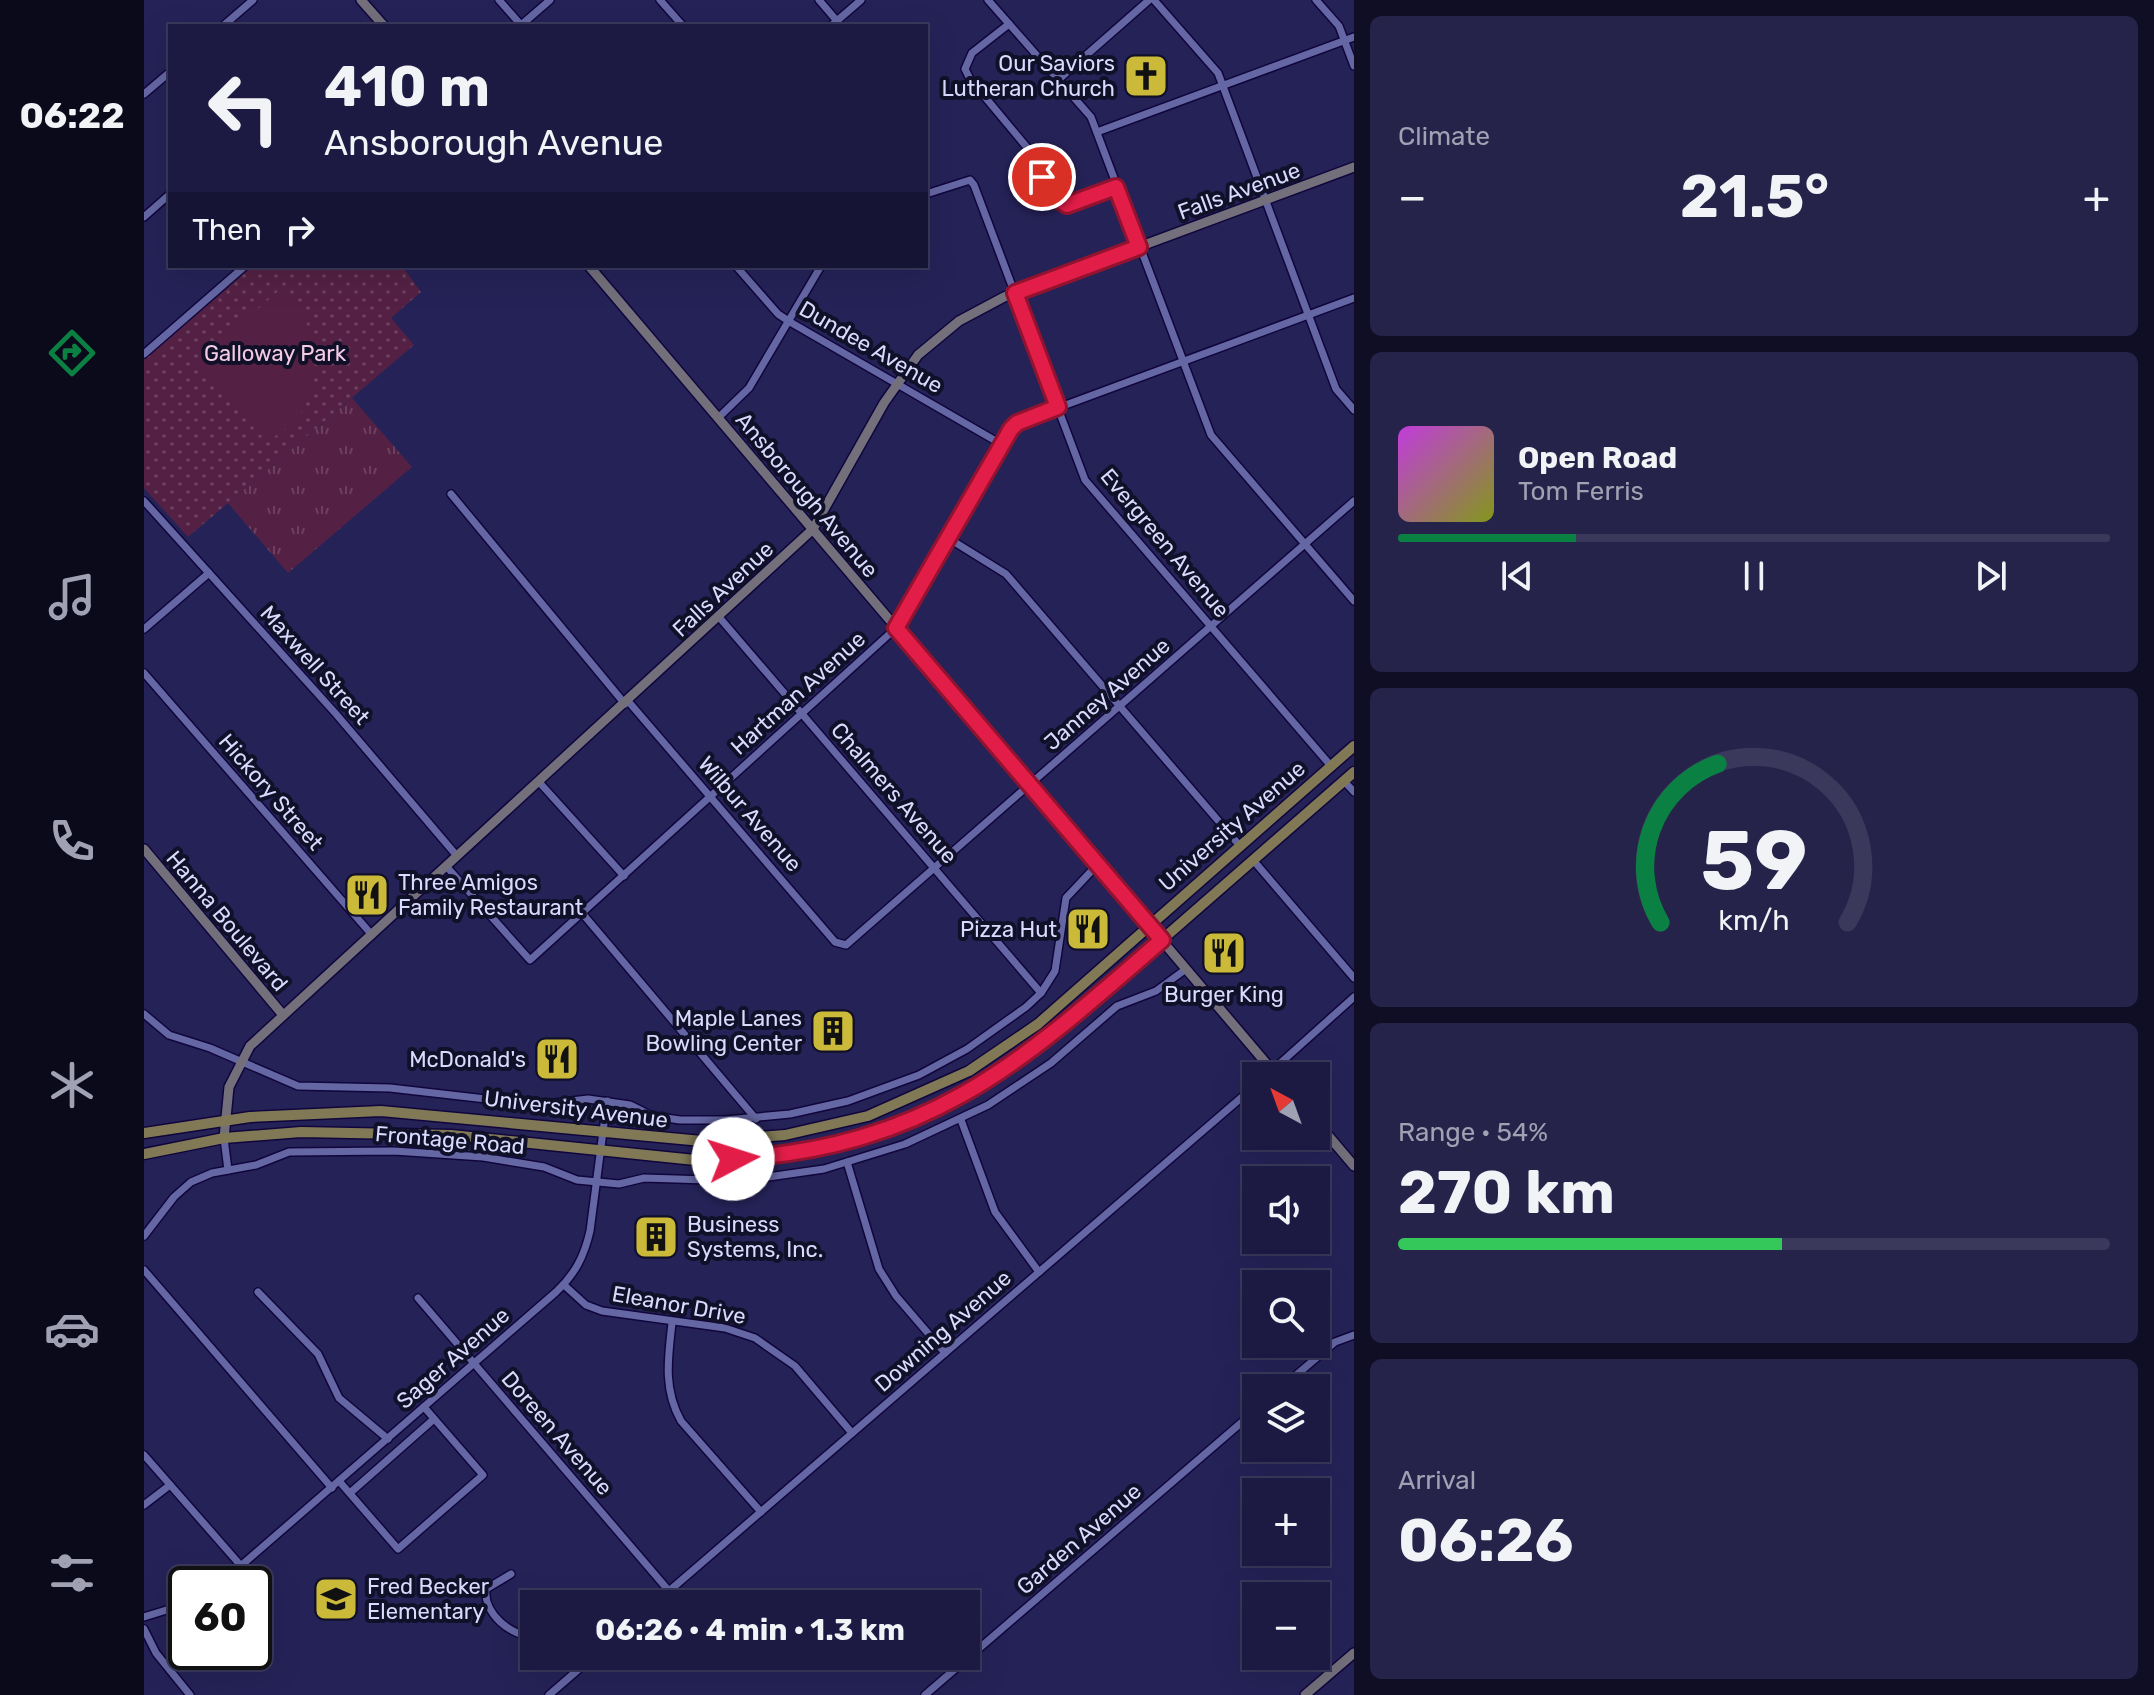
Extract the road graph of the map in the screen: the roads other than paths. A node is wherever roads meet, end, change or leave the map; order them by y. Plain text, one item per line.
1 (253, 0) edge
2 (361, 0) edge
3 (499, 0) edge
4 (550, 0) edge
5 (660, 0) edge
6 (819, 0) edge
7 (861, 0) edge
8 (988, 0) edge
9 (1152, 0) edge
10 (1316, 0) edge
11 (225, 24) edge
12 (382, 24) edge
13 (519, 24) edge
14 (523, 24) edge
15 (681, 24) edge
16 (834, 24) edge
17 (1009, 24) junction
18 (1354, 37) edge
19 (1344, 40) junction
20 (1354, 66) edge
21 (168, 74) edge
22 (162, 78) junction
23 (1058, 80) junction
24 (168, 85) edge
25 (1223, 86) junction
26 (145, 93) edge
27 (1097, 132) junction
28 (1354, 167) edge
29 (1116, 187) junction
30 (928, 193) edge
31 (168, 196) edge
32 (1265, 200) junction
33 (144, 217) edge
34 (1139, 247) junction
35 (243, 268) edge
36 (591, 268) edge
37 (738, 268) edge
38 (820, 268) edge
39 (1015, 293) junction
40 (1354, 298) edge
41 (1308, 315) junction
42 (790, 322) junction
43 (144, 354) edge
44 (1183, 361) junction
45 (896, 383) junction
46 (1058, 407) junction
47 (1354, 410) edge
48 (718, 418) junction
49 (1001, 444) junction
50 (451, 494) dead end
51 (144, 501) edge
52 (1354, 501) edge
53 (813, 529) junction
54 (948, 538) junction
55 (1305, 544) junction
56 (209, 573) junction
57 (1354, 601) edge
58 (719, 617) junction
59 (1212, 626) junction
60 (896, 628) junction
61 (144, 629) edge
62 (144, 673) edge
63 (627, 702) junction
64 (1120, 707) junction
65 (802, 714) junction
66 (1354, 746) edge
67 (1331, 766) junction
68 (1354, 772) edge
69 (1344, 781) junction
70 (539, 782) junction
71 (1031, 785) junction
72 (1354, 792) edge
73 (711, 796) junction
74 (1240, 846) junction
75 (144, 849) edge
76 (457, 856) junction
77 (1253, 860) junction
78 (1098, 864) junction
79 (446, 866) junction
80 (935, 869) junction
81 (624, 876) junction
82 (582, 913) junction
83 (1149, 925) junction
84 (372, 935) junction
85 (1162, 940) junction
86 (846, 945) joint
87 (1186, 969) junction
88 (1354, 978) edge
89 (1041, 993) junction
90 (1354, 997) edge
91 (144, 1014) edge
92 (283, 1015) junction
93 (241, 1060) junction
94 (1262, 1062) edge
95 (1285, 1062) edge
96 (1242, 1097) edge
97 (607, 1101) junction
98 (224, 1119) junction
99 (756, 1119) junction
100 (961, 1120) junction
101 (144, 1133) edge
102 (603, 1133) junction
103 (224, 1138) junction
104 (1330, 1138) edge
105 (601, 1150) junction
106 (144, 1154) edge
107 (847, 1162) junction
108 (1354, 1166) edge
109 (228, 1170) junction
110 (596, 1183) junction
111 (144, 1236) edge
112 (144, 1270) edge
113 (1039, 1272) junction
114 (564, 1285) junction
115 (258, 1292) dead end
116 (418, 1298) dead end
117 (672, 1323) junction
118 (1354, 1335) edge
119 (945, 1353) junction
120 (474, 1364) junction
121 (1297, 1374) edge
122 (424, 1407) junction
123 (434, 1419) junction
124 (1242, 1422) edge
125 (852, 1433) junction
126 (388, 1439) junction
127 (144, 1455) edge
128 (339, 1481) junction
129 (170, 1485) junction
130 (332, 1488) junction
131 (350, 1493) junction
132 (144, 1505) edge
133 (761, 1512) junction
134 (241, 1566) edge
135 (243, 1566) edge
136 (511, 1574) dead end
137 (668, 1590) edge
138 (670, 1590) edge
139 (168, 1610) edge
140 (144, 1617) edge
141 (144, 1629) edge
142 (520, 1634) edge
143 (1354, 1653) edge
144 (577, 1670) edge
145 (190, 1695) edge
146 (549, 1695) edge
147 (925, 1695) edge
148 (1305, 1695) edge

1 - 11 street
2 - 12 street
3 - 13 street
4 - 14 street
5 - 15 street
6 - 16 street
7 - 16 street
8 - 17 street
9 - 23 street
9 - 25 street
10 - 19 street
17 - 23 street
17 - 29 street
18 - 19 street
19 - 20 street
19 - 25 street
21 - 22 street
22 - 24 street
22 - 26 street
23 - 27 street
25 - 27 street
25 - 32 street
27 - 29 street
28 - 32 street, Falls Avenue
29 - 34 street
30 - 39 street, Evergreen Avenue
31 - 33 street
32 - 34 street, Falls Avenue
32 - 41 street
34 - 39 street, Falls Avenue
34 - 44 street
35 - 43 street
36 - 48 street, Ansborough Avenue
37 - 42 street, Dundee Avenue
38 - 42 street
39 - 45 street, Falls Avenue
39 - 46 street, Evergreen Avenue
40 - 41 street, Hartman Avenue
41 - 44 street, Hartman Avenue
41 - 47 street
42 - 45 street, Dundee Avenue
42 - 48 street
44 - 46 street, Hartman Avenue
44 - 55 street
45 - 49 street, Dundee Avenue
45 - 53 street, Falls Avenue
46 - 49 street, Hartman Avenue
46 - 59 street, Evergreen Avenue
48 - 53 street, Ansborough Avenue
49 - 54 street, Hartman Avenue
50 - 63 street, Wilbur Avenue
51 - 56 street, Maxwell Street
52 - 55 street, Janney Avenue
53 - 58 street, Falls Avenue
53 - 60 street, Ansborough Avenue
54 - 60 street, Hartman Avenue
54 - 64 street
55 - 57 street
55 - 59 street, Janney Avenue
56 - 61 street
56 - 76 street, Maxwell Street
58 - 63 street, Falls Avenue
58 - 65 street, Chalmers Avenue
59 - 64 street, Janney Avenue
59 - 67 street, Evergreen Avenue
60 - 65 street, Hartman Avenue
60 - 71 street, Ansborough Avenue
62 - 84 street, Hickory Street
63 - 70 street, Falls Avenue
63 - 73 street, Wilbur Avenue
64 - 71 street, Janney Avenue
64 - 74 street
65 - 73 street, Hartman Avenue
65 - 80 street, Chalmers Avenue
66 - 67 main road, University Avenue
67 - 74 main road, University Avenue
68 - 69 main road, University Avenue
69 - 72 street
69 - 77 main road, University Avenue
70 - 76 street, Falls Avenue
70 - 81 street
71 - 78 street, Ansborough Avenue
71 - 80 street, Janney Avenue
73 - 81 street, Hartman Avenue
73 - 86 street, Wilbur Avenue
74 - 83 main road, University Avenue
75 - 92 street, Hanna Boulevard
76 - 79 street, Falls Avenue
77 - 85 main road, University Avenue
77 - 88 street
78 - 83 street, Ansborough Avenue
78 - 89 street, Frontage Road
79 - 82 street, Hartman Avenue
79 - 84 street, Falls Avenue
80 - 86 street, Janney Avenue
80 - 89 street, Chalmers Avenue
81 - 82 street, Hartman Avenue
82 - 99 street
83 - 85 street, Ansborough Avenue
83 - 102 main road, University Avenue
84 - 92 street, Falls Avenue
85 - 87 street, Ansborough Avenue
85 - 105 main road, University Avenue
87 - 94 street, Ansborough Avenue
87 - 100 street, Frontage Road
89 - 99 street, Frontage Road
90 - 95 street
91 - 93 street, Frontage Road
92 - 93 street, Falls Avenue
93 - 97 street, Frontage Road
93 - 98 street, Falls Avenue
96 - 113 street, Downing Avenue
97 - 99 street, Frontage Road
97 - 102 street, Sager Avenue
98 - 101 main road, University Avenue
98 - 102 main road, University Avenue
98 - 103 street, Falls Avenue
100 - 107 street, Frontage Road
100 - 113 street
102 - 105 street, Sager Avenue
103 - 105 main road, University Avenue
103 - 106 main road, University Avenue
103 - 109 street, Falls Avenue
104 - 108 street
105 - 110 street, Sager Avenue
107 - 110 street, Frontage Road
107 - 119 street
109 - 110 street, Frontage Road
109 - 111 street, Frontage Road
110 - 114 street, Sager Avenue
112 - 130 street
113 - 119 street, Downing Avenue
114 - 117 street, Eleanor Drive
114 - 120 street, Sager Avenue
115 - 126 street
116 - 120 street, Doreen Avenue
117 - 125 street, Eleanor Drive
117 - 133 street
118 - 121 street
119 - 125 street, Downing Avenue
120 - 122 street, Sager Avenue
120 - 137 street, Doreen Avenue
122 - 123 street
122 - 126 street, Sager Avenue
123 - 131 street
123 - 131 street
124 - 147 street, Garden Avenue
125 - 133 street, Downing Avenue
126 - 128 street, Sager Avenue
127 - 129 street
128 - 130 street, Sager Avenue
128 - 131 street
129 - 132 street
129 - 134 street
130 - 135 street, Sager Avenue
133 - 138 street, Downing Avenue
136 - 142 street
139 - 140 street
141 - 145 street
143 - 148 street
144 - 146 street

